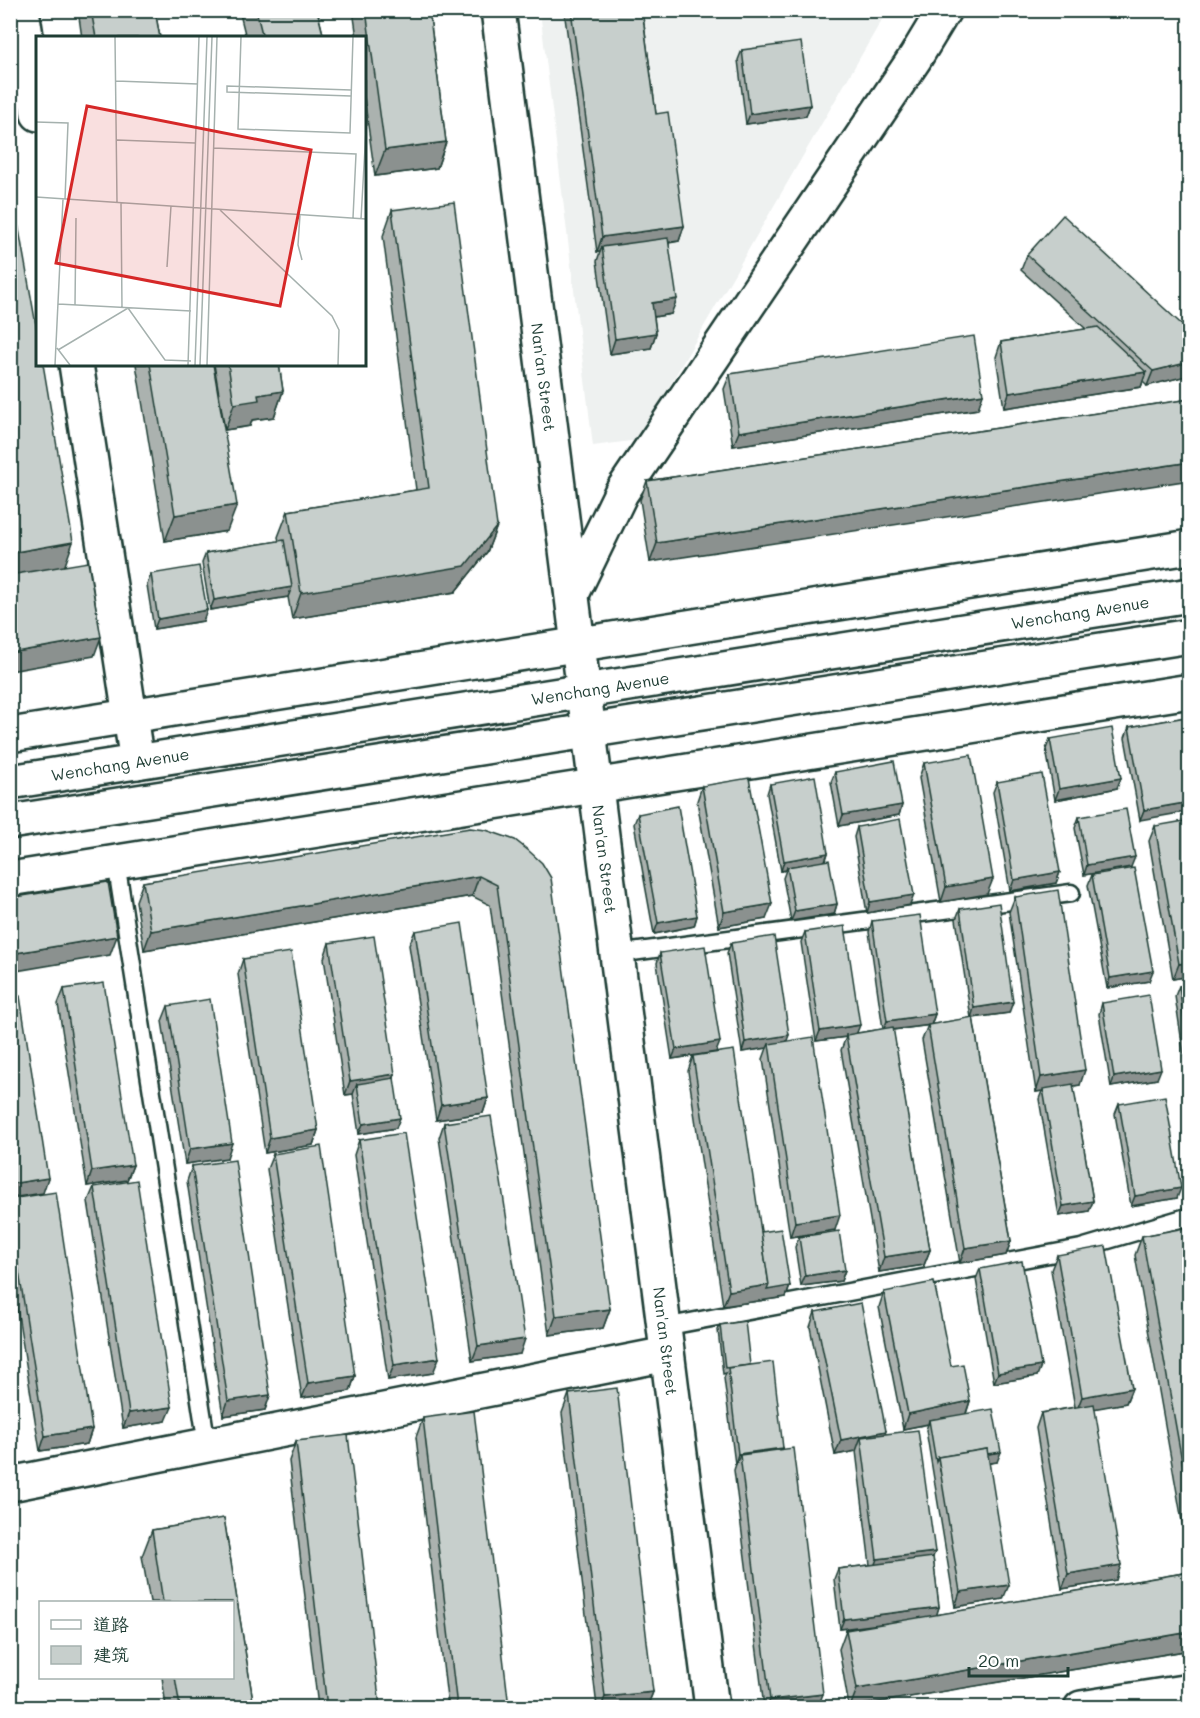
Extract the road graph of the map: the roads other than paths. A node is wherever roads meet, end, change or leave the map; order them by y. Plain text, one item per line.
1 (22, 10) edge
2 (498, 10) edge
3 (944, 10) edge
4 (36, 101) edge
5 (76, 366) edge
6 (1190, 548) edge
7 (572, 594) junction
8 (1190, 595) edge
9 (1190, 636) edge
10 (578, 645) junction
11 (584, 691) junction
12 (1190, 691) edge
13 (130, 716) junction
14 (589, 730) junction
15 (10, 735) edge
16 (137, 762) junction
17 (10, 782) edge
18 (596, 786) junction
19 (10, 822) edge
20 (116, 862) junction
21 (10, 879) edge
22 (1071, 893) dead end
23 (617, 954) junction
24 (1190, 1216) edge
25 (666, 1340) junction
26 (207, 1446) junction
27 (10, 1484) edge
28 (1190, 1692) edge
29 (712, 1707) edge
30 (1081, 1707) edge

1 - 4 street
2 - 7 street, Nan'an Street
3 - 7 street
5 - 13 street
6 - 10 street
7 - 10 street, Nan'an Street
8 - 11 street, Wenchang Avenue
9 - 14 street
10 - 11 street, Nan'an Street
10 - 13 street
11 - 14 street, Nan'an Street
11 - 16 street, Wenchang Avenue
12 - 18 street
13 - 15 street
13 - 16 street
14 - 18 street, Nan'an Street
14 - 19 street
16 - 17 street, Wenchang Avenue
18 - 20 street
18 - 23 street, Nan'an Street
20 - 21 street
20 - 26 lane
22 - 23 lane
23 - 25 street, Nan'an Street
24 - 25 lane
25 - 26 street
25 - 29 street, Nan'an Street
26 - 27 street
28 - 30 street

